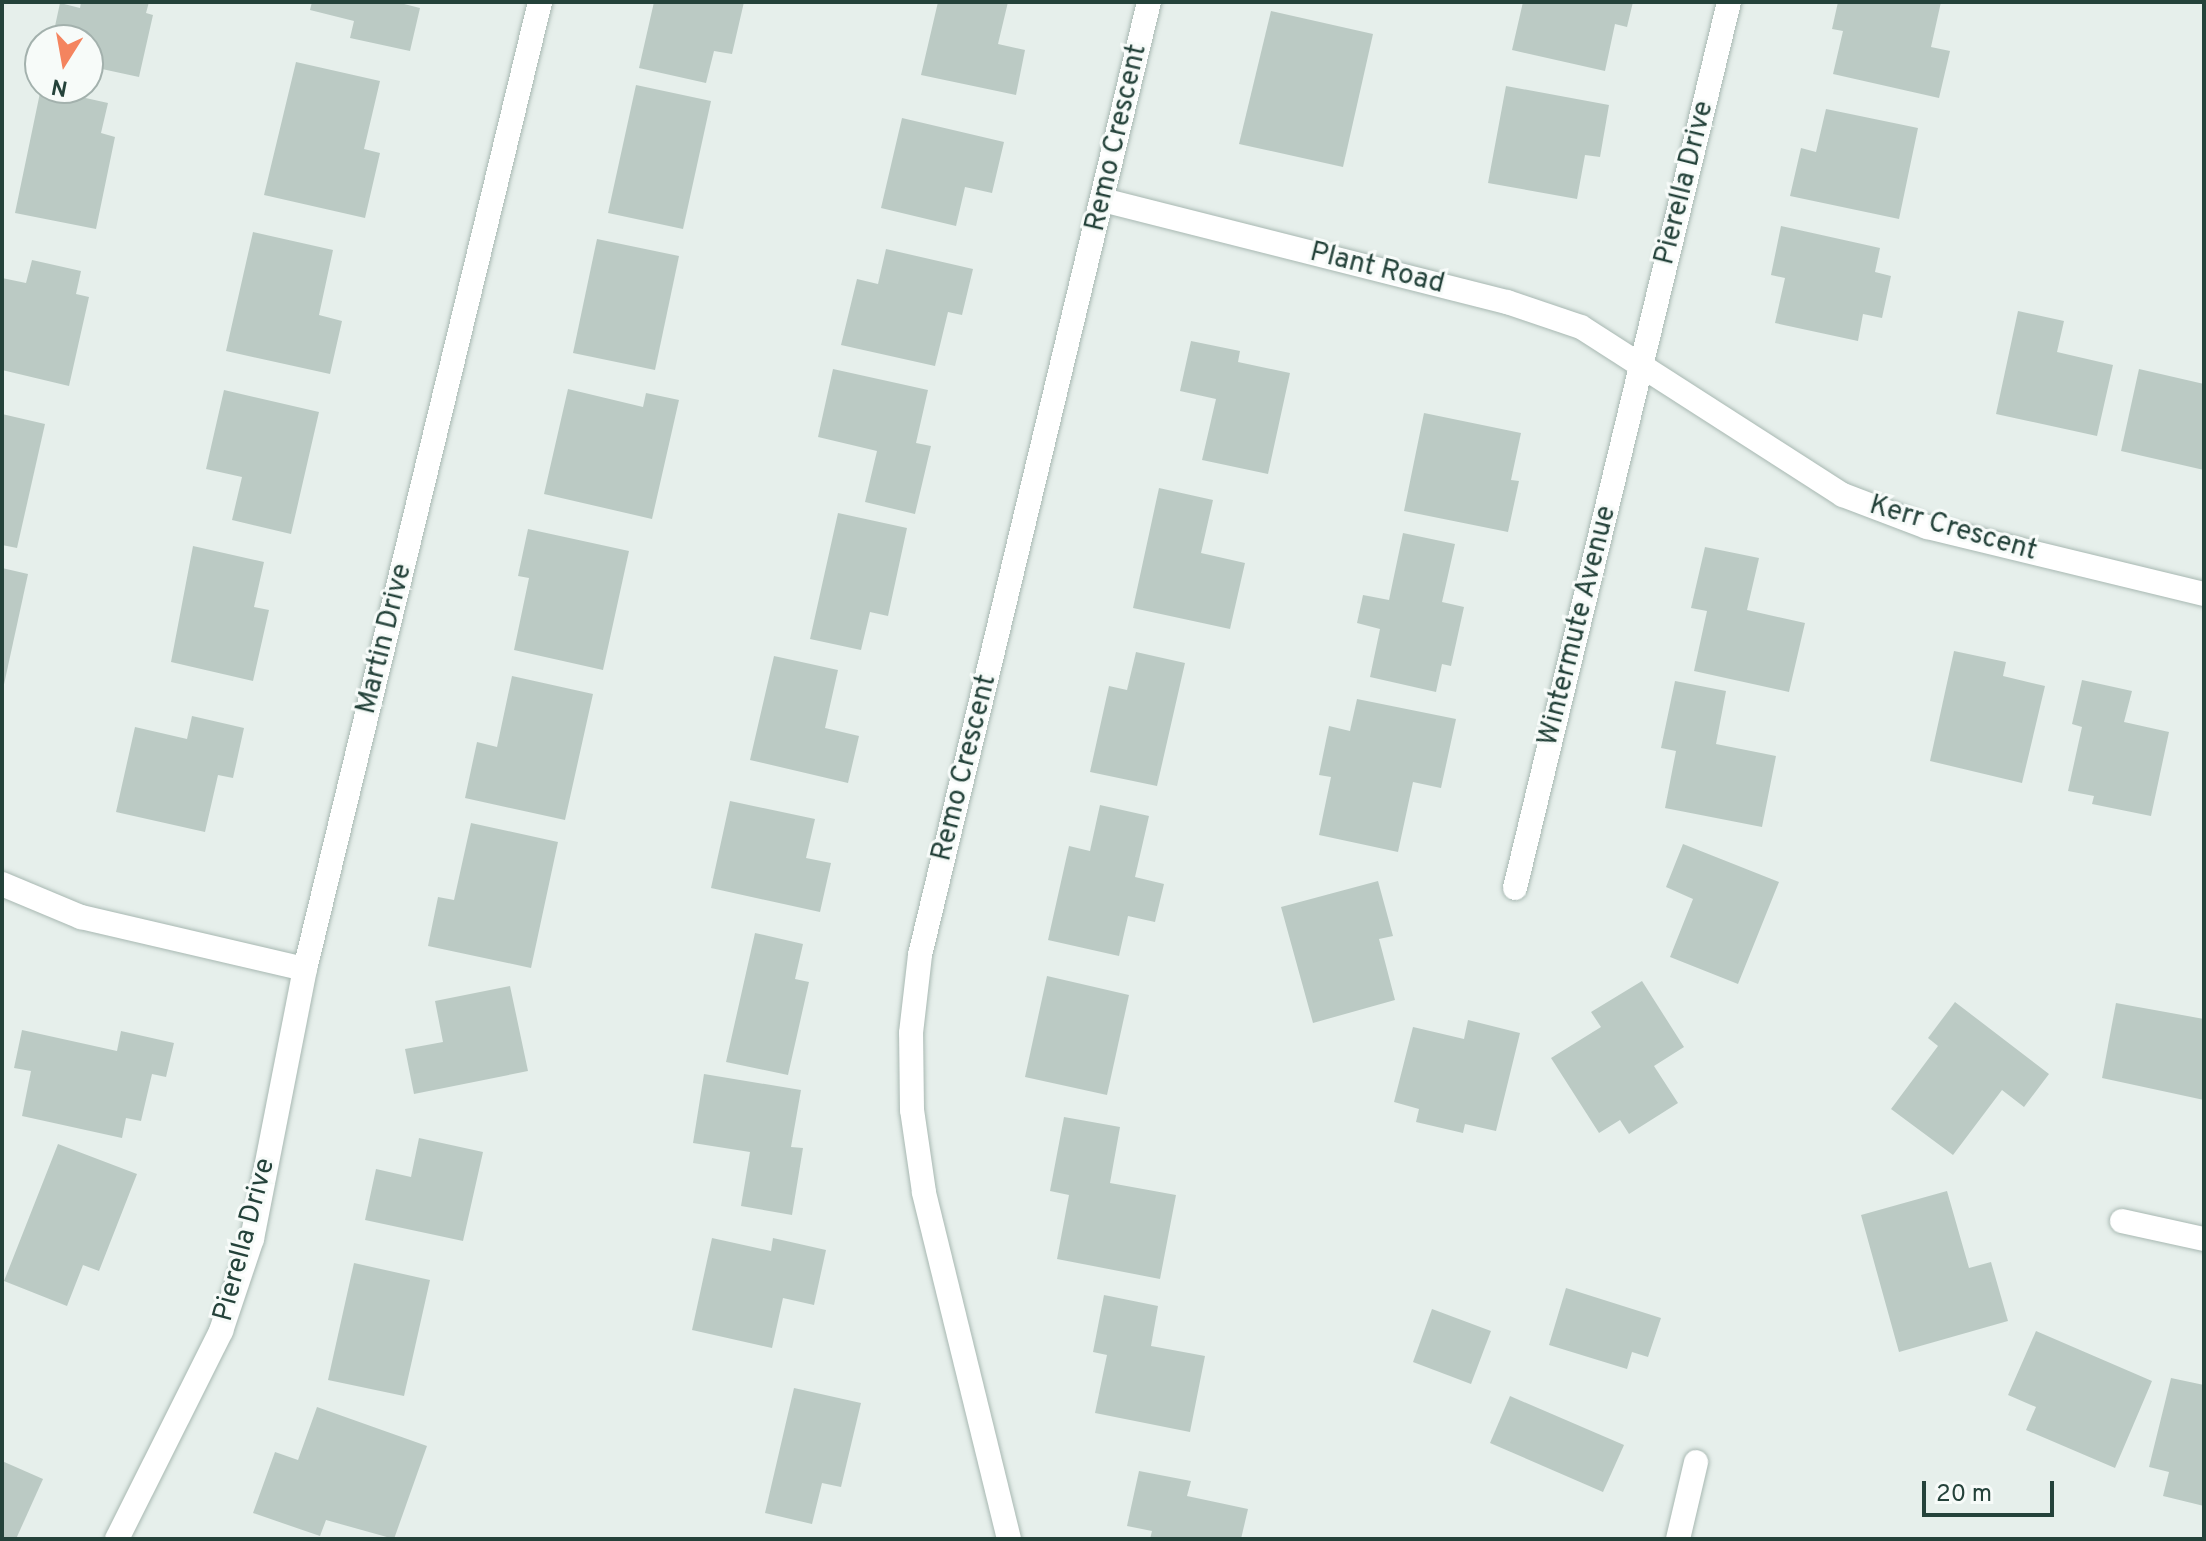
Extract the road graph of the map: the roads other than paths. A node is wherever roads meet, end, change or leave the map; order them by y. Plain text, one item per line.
1 (540, 2) edge
2 (1149, 2) edge
3 (1729, 2) edge
4 (1103, 200) junction
5 (1641, 363) junction
6 (2204, 594) edge
7 (2, 884) edge
8 (1515, 888) dead end
9 (305, 969) junction
10 (2122, 1221) dead end
11 (2204, 1239) edge
12 (1696, 1462) dead end
13 (117, 1539) edge
14 (1009, 1539) edge
15 (1678, 1539) edge

1 - 9 street, Martin Drive
2 - 4 street, Remo Crescent
3 - 5 street, Pierella Drive
4 - 5 street, Plant Road
4 - 14 street, Remo Crescent
5 - 6 street, Kerr Crescent
5 - 8 street, Wintermute Avenue
7 - 9 street
9 - 13 street, Pierella Drive
10 - 11 street
12 - 15 street

